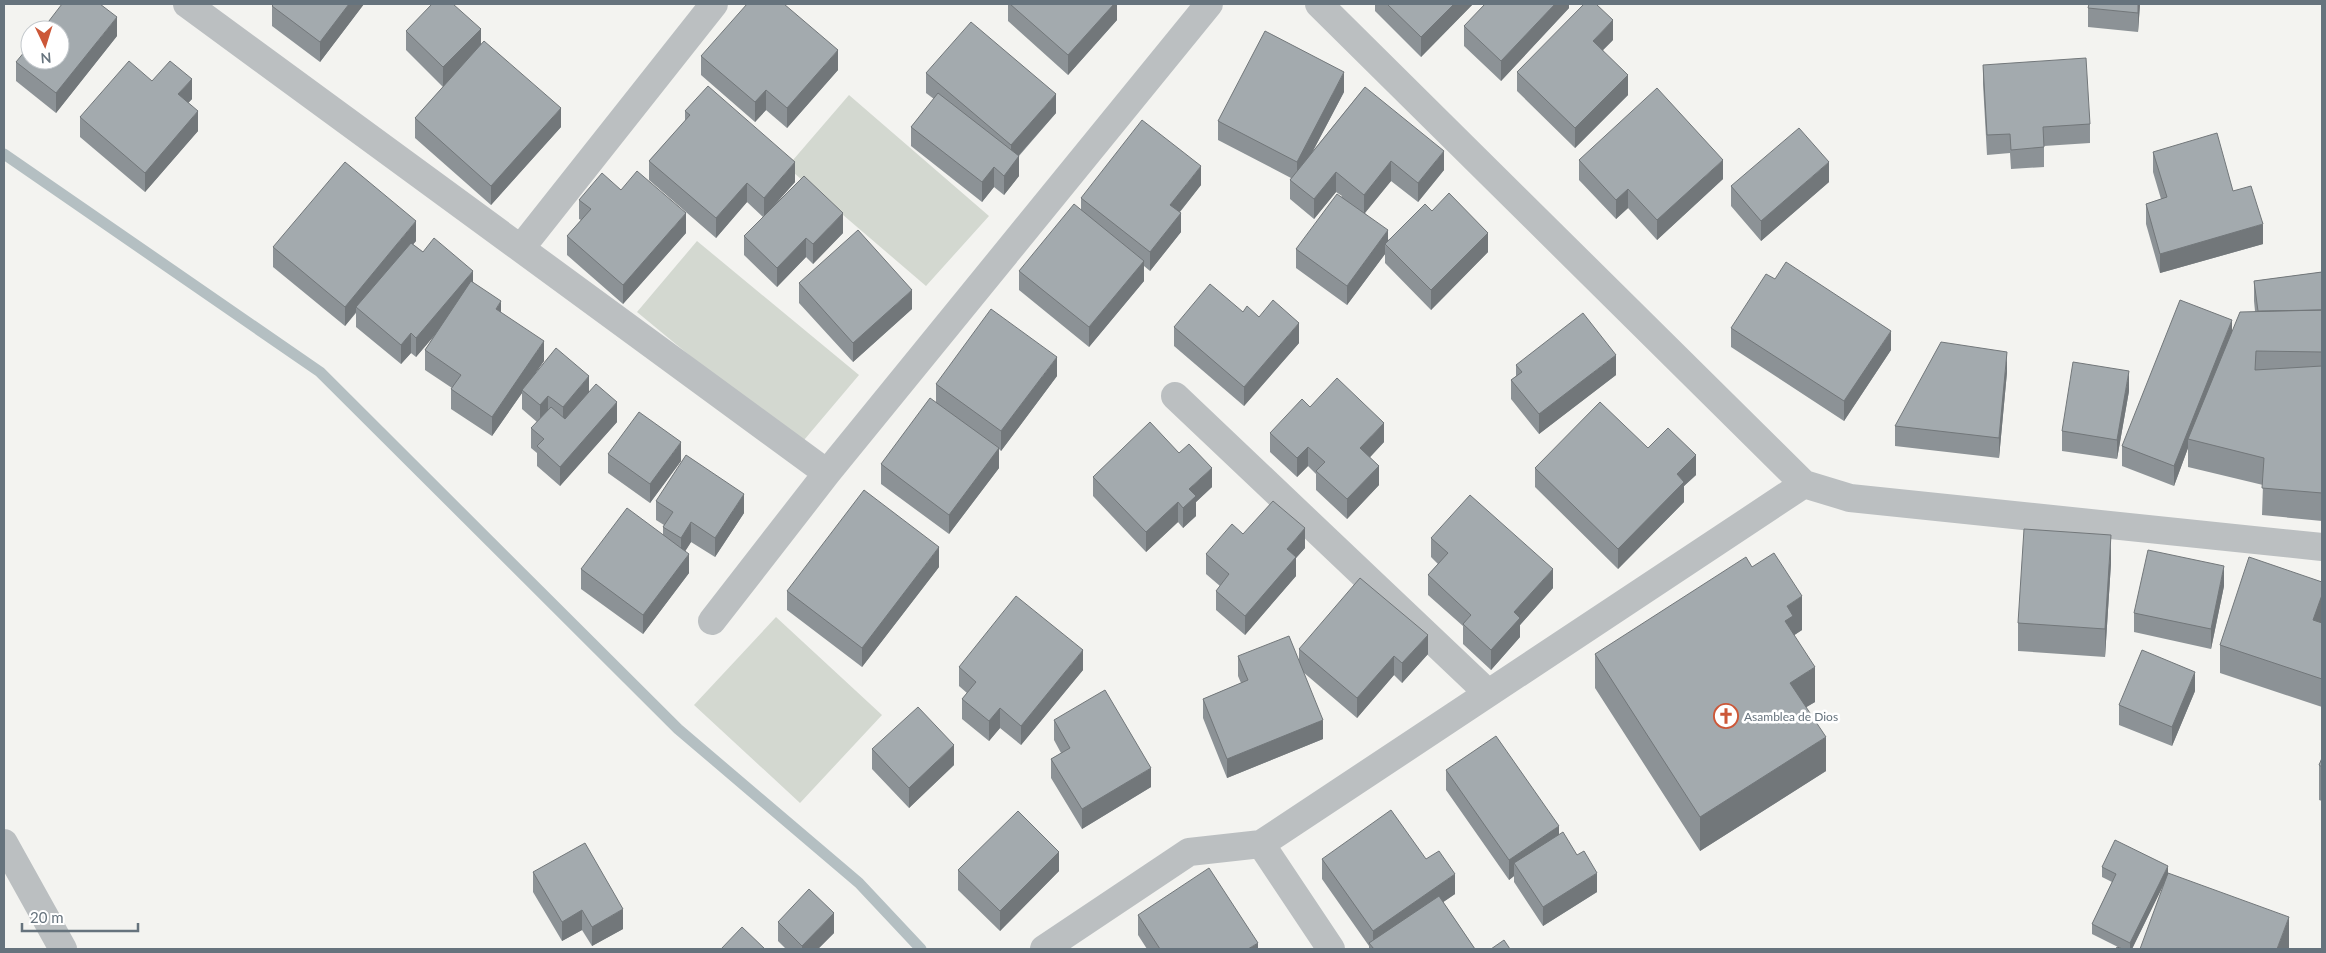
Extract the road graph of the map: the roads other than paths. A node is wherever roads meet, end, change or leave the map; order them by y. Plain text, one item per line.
1 (714, 4) edge
2 (1209, 4) edge
3 (1319, 4) edge
4 (203, 8) edge
5 (521, 248) junction
6 (1175, 396) dead end
7 (827, 473) junction
8 (1804, 484) junction
9 (2322, 547) edge
10 (712, 620) dead end
11 (1488, 693) junction
12 (1261, 844) junction
13 (6, 854) edge
14 (63, 949) edge
15 (1044, 949) edge
16 (1331, 949) edge

1 - 5 street
2 - 7 street
3 - 8 street
4 - 5 street
5 - 7 street
6 - 11 street
7 - 10 street
8 - 9 street
8 - 11 street
11 - 12 street
12 - 15 street
12 - 16 street
13 - 14 street

